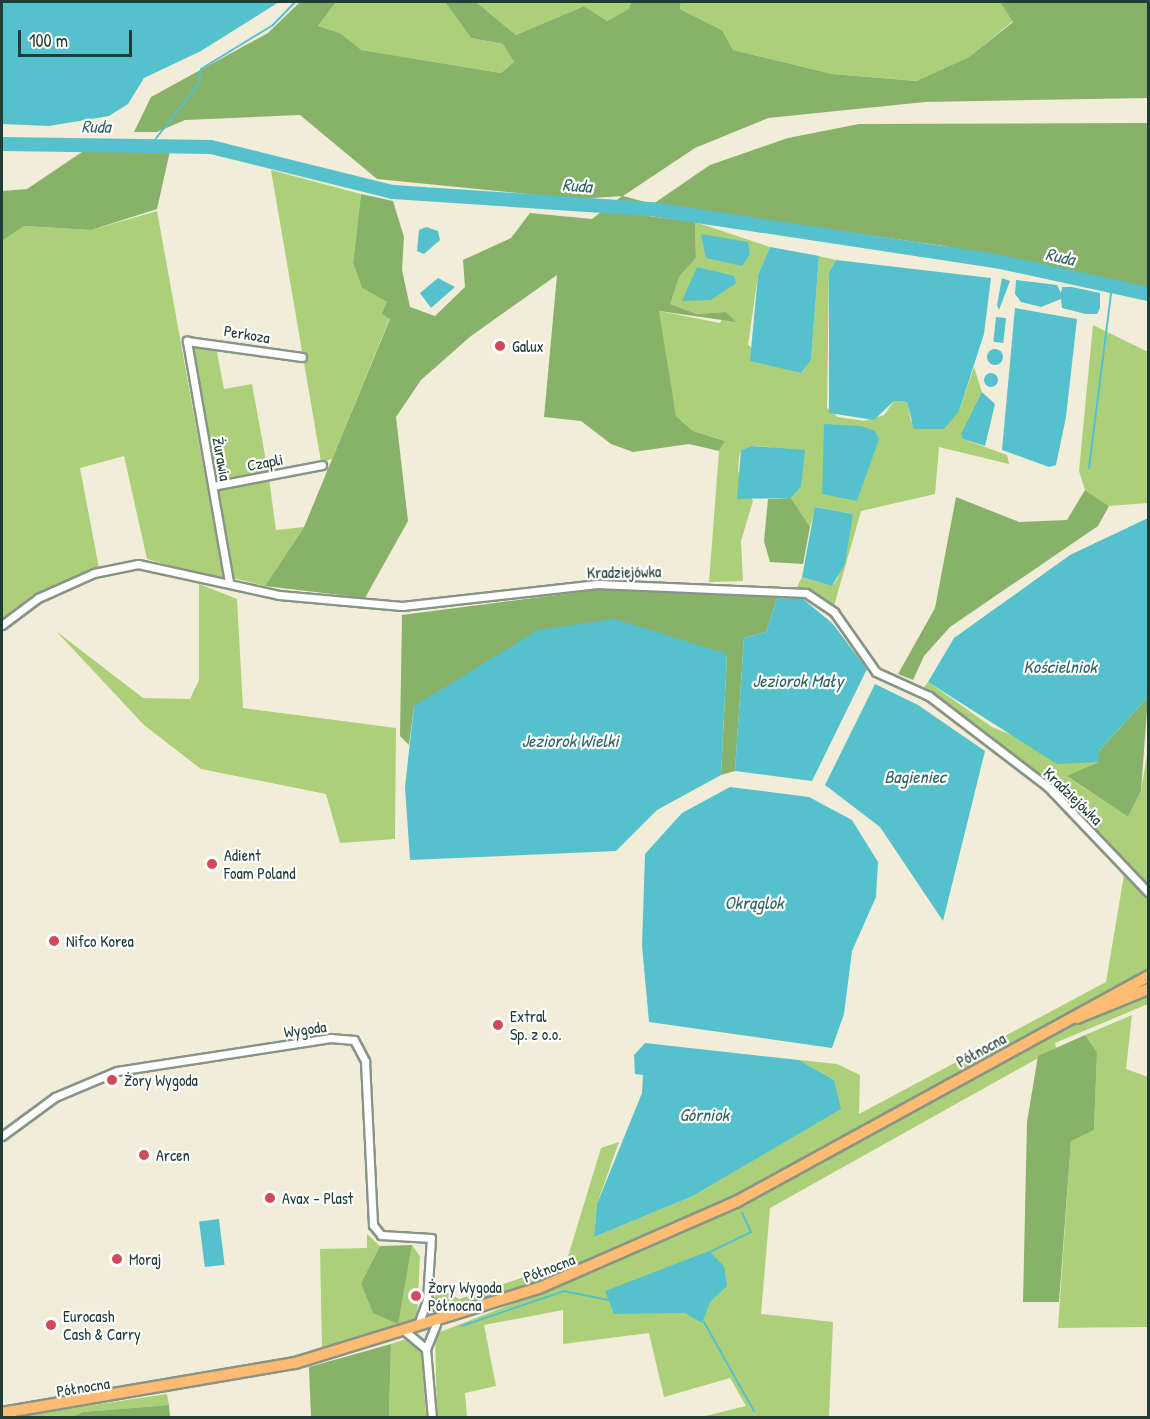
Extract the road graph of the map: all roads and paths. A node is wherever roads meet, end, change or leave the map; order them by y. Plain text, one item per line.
1 (187, 341) joint
2 (302, 357) dead end
3 (322, 465) dead end
4 (213, 486) junction
5 (230, 582) junction
6 (2, 625) edge
7 (1149, 892) edge
8 (1149, 976) edge
9 (1149, 989) edge
10 (1063, 1023) junction
11 (2, 1136) edge
12 (427, 1300) junction
13 (455, 1318) junction
14 (436, 1324) junction
15 (411, 1331) junction
16 (426, 1349) junction
17 (2, 1413) edge
18 (432, 1418) edge

1 - 2 street, Perkoza
1 - 4 street, Żurawia
3 - 4 street, Czapli
4 - 5 street, Żurawia
5 - 6 street, Kradziejówka
5 - 7 street, Kradziejówka
8 - 10 main road, Północna
9 - 10 main road, Północna
10 - 13 main road, Północna
11 - 12 street, Wygoda
12 - 13 street
12 - 15 street, Wygoda
13 - 14 main road, Północna
14 - 15 main road, Północna
14 - 16 street
15 - 16 street
15 - 17 main road, Północna
16 - 18 street

